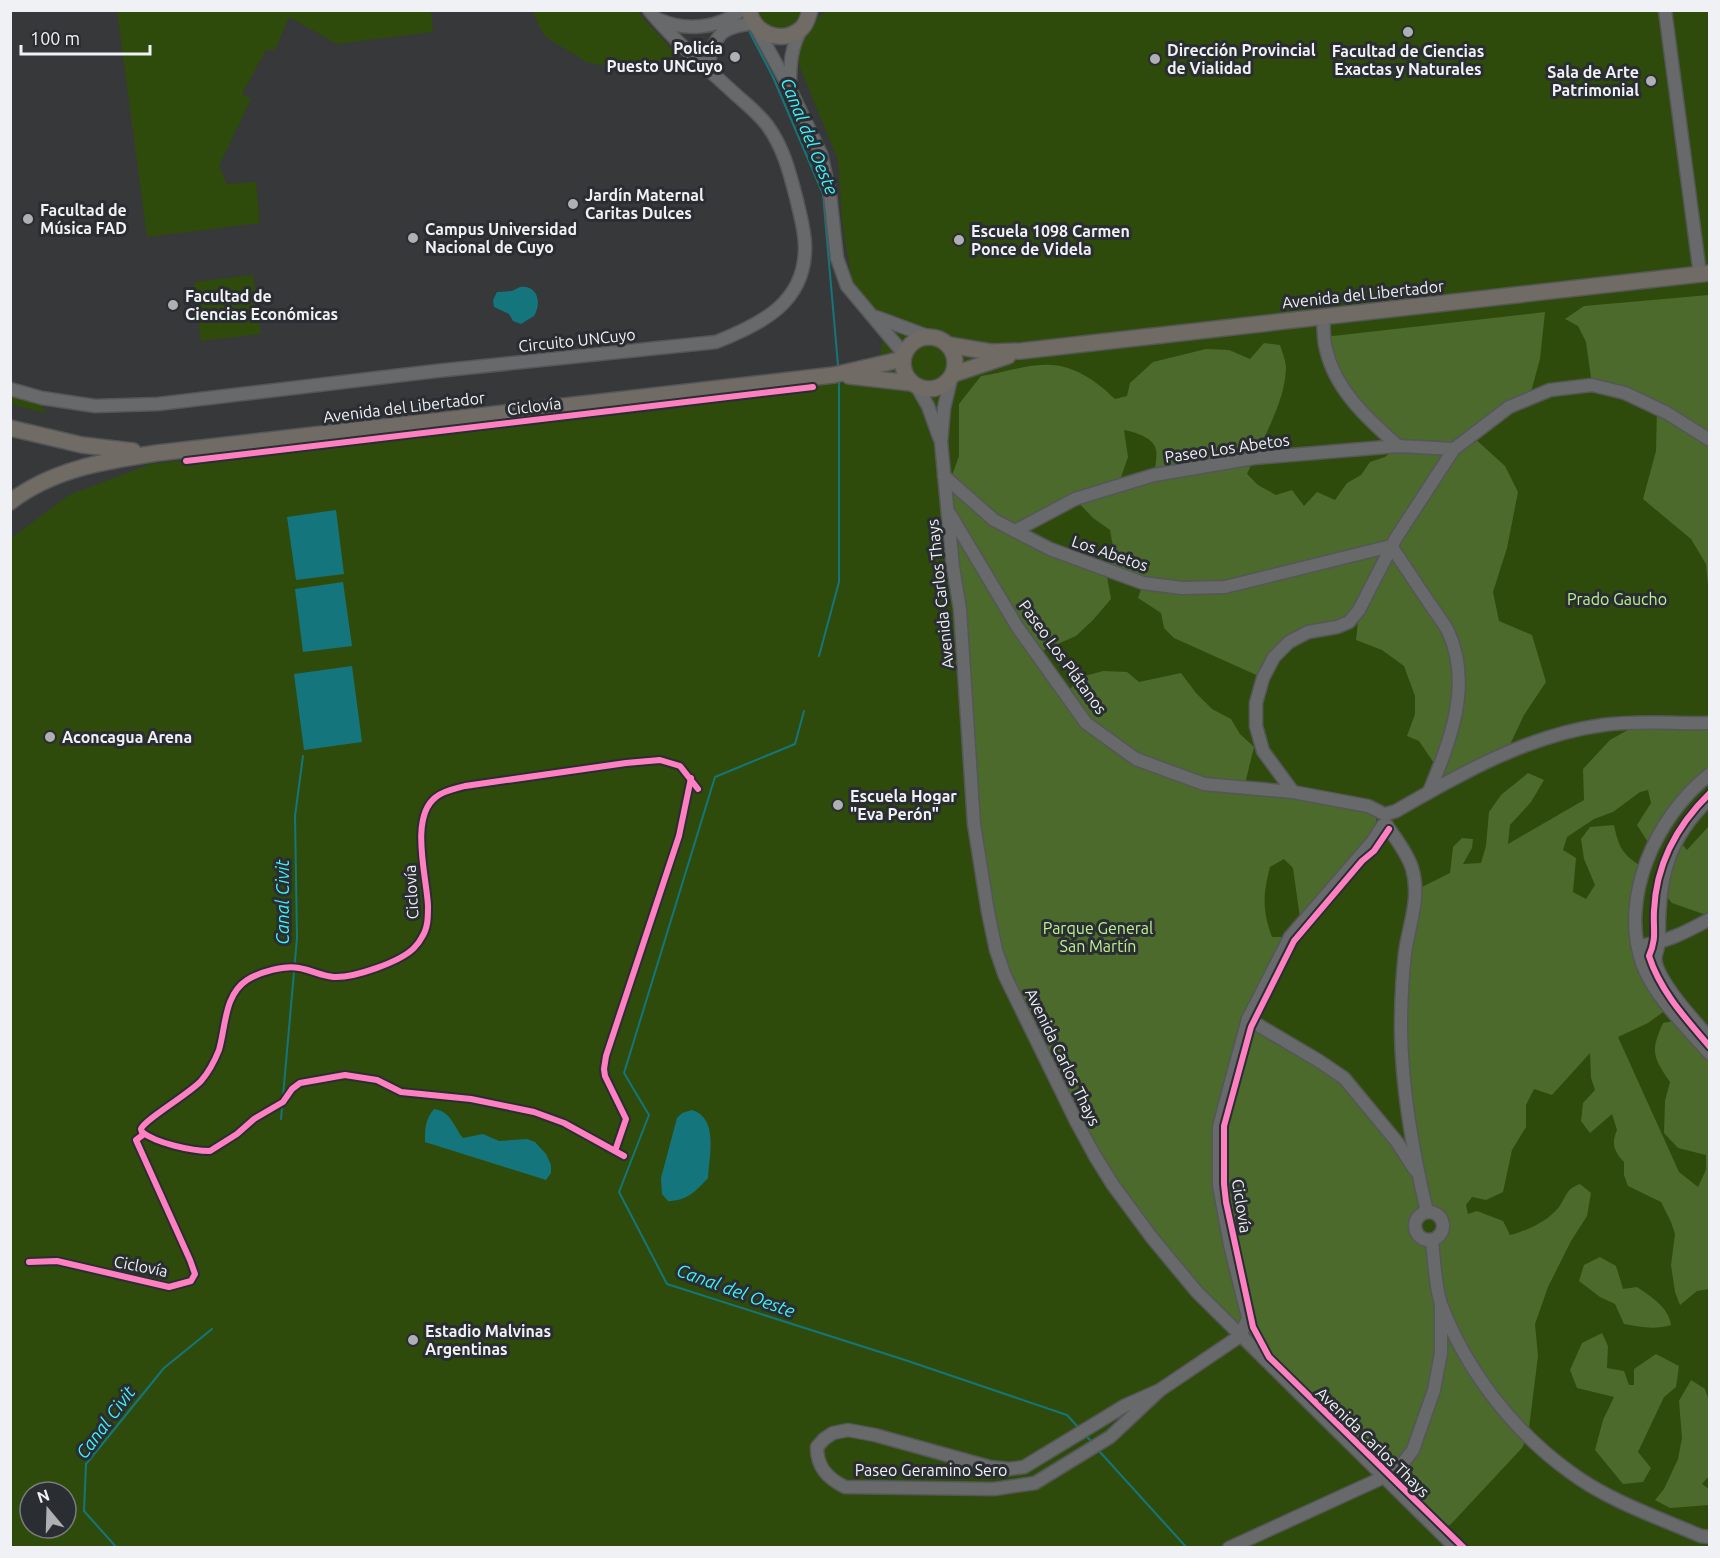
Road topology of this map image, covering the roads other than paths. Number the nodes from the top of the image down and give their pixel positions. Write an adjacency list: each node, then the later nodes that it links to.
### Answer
1 (741, 10): 4 (street)
2 (821, 10): 6 (main road)
3 (1665, 10): 9 (street)
4 (652, 14): 7 (street, Circuito UNCuyo)
5 (753, 20): 6 (main road); 7 (street); 8 (street)
6 (806, 20): 8 (street)
7 (721, 80): 19 (street, Circuito UNCuyo)
8 (790, 89): 11 (street)
9 (1705, 273): 10 (main road, Avenida del Libertador)
10 (1323, 316): 14 (main road, Avenida del Libertador); 23 (street)
11 (874, 317): 12 (street); 15 (street)
12 (930, 337): 13 (main road); 15 (main road)
13 (949, 345): 14 (main road, Avenida del Libertador); 17 (main road)
14 (1021, 351): 17 (main road, Avenida del Libertador)
15 (903, 356): 16 (main road, Avenida del Libertador); 18 (main road)
16 (834, 375): 18 (main road, Avenida del Libertador); 25 (main road, Avenida del Libertador)
17 (952, 376): 18 (main road); 22 (street, Avenida Carlos Thays)
18 (914, 385): 22 (street, Avenida Carlos Thays)
19 (10, 389)
20 (10, 428): 25 (main road, Avenida del Libertador)
21 (1710, 440): 24 (street)
22 (941, 442): 26 (street, Avenida Carlos Thays)
23 (1398, 446): 24 (street, Paseo Los Abetos); 29 (street, Paseo Los Abetos)
24 (1454, 449): 30 (street)
25 (156, 453): 27 (main road, Avenida del Libertador)
26 (944, 476): 28 (street, Avenida Carlos Thays); 29 (street, Los Abetos)
27 (10, 502)
28 (948, 511): 33 (street, Paseo Los Plátanos); 47 (street, Avenida Carlos Thays)
29 (1015, 531): 30 (street, Los Abetos)
30 (1391, 546): 33 (street); 34 (street)
31 (1709, 724): 34 (street)
32 (1710, 774): 39 (street)
33 (1293, 792): 36 (street, Paseo Los Plátanos)
34 (1429, 792): 36 (street)
35 (1710, 798): 38 (street)
36 (1385, 818): 40 (street); 43 (street)
37 (1710, 919): 38 (street)
38 (1659, 943): 39 (street); 41 (street)
39 (1638, 946): 42 (street)
40 (1248, 1019): 43 (street); 47 (street)
41 (1710, 1039)
42 (1710, 1054)
43 (1419, 1176): 44 (street)
44 (1427, 1212): 45 (street); 45 (street)
45 (1432, 1240): 46 (street)
46 (1441, 1302): 49 (street); 50 (street)
47 (1240, 1335): 48 (street, Paseo Geramino Sero); 49 (street, Avenida Carlos Thays)
48 (1160, 1390): 48 (street, Paseo Geramino Sero)
49 (1384, 1477): 51 (street); 52 (street, Avenida Carlos Thays)
50 (1710, 1537)
51 (1229, 1548)
52 (1456, 1548)

